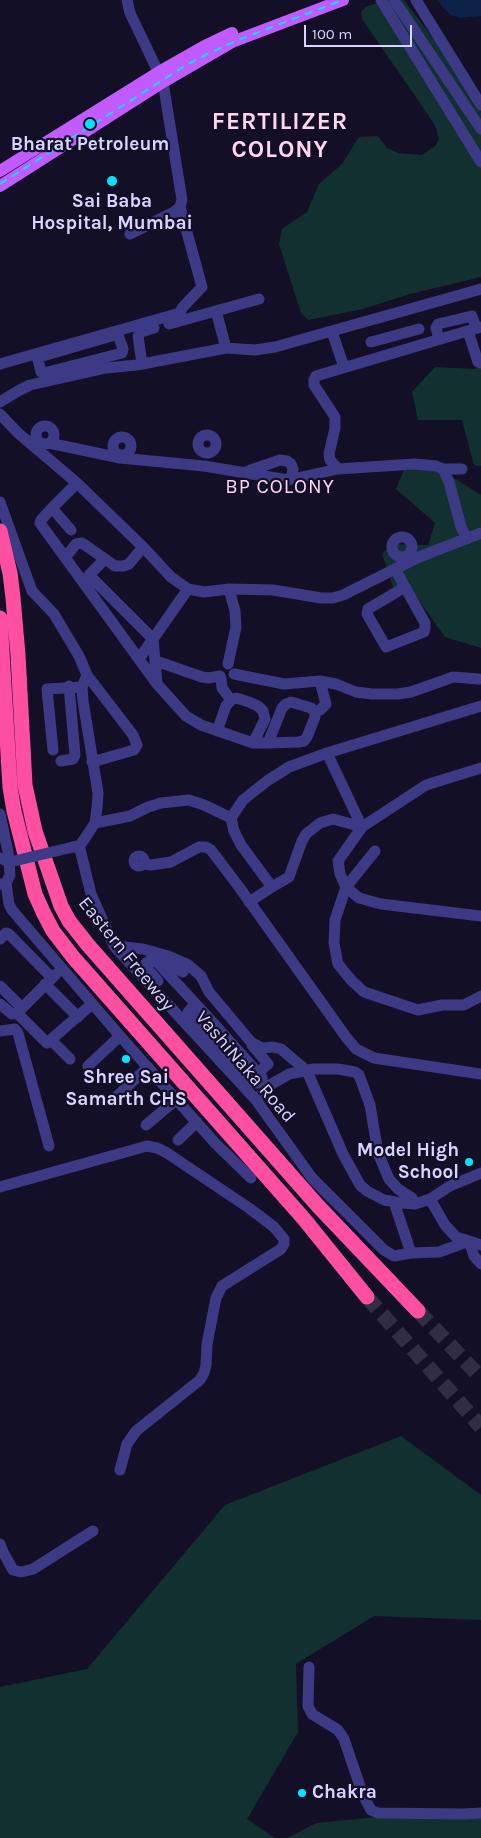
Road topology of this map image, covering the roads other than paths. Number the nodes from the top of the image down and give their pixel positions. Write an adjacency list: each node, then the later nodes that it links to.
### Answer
1 (127, 0): 8 (street)
2 (318, 0): 7 (main road)
3 (343, 0): 7 (main road)
4 (381, 0): 11 (street)
5 (394, 0): 10 (street)
6 (416, 0): 9 (street)
7 (277, 20): 8 (main road)
8 (161, 77): 12 (main road); 14 (street)
9 (481, 105)
10 (481, 128)
11 (481, 162)
12 (9, 171): 13 (main road)
13 (0, 186)
14 (180, 207): 15 (street); 28 (street)
15 (130, 234)
16 (481, 288): 21 (street)
17 (259, 299): 18 (street)
18 (216, 311): 24 (street); 29 (street)
19 (476, 325): 23 (street); 27 (street)
20 (419, 329): 22 (street)
21 (332, 332): 24 (street); 30 (street)
22 (407, 332): 23 (street); 25 (street)
23 (412, 347): 25 (street)
24 (226, 348): 29 (street)
25 (384, 355): 30 (street)
26 (105, 362): 29 (street); 31 (street); 31 (street)
27 (481, 363)
28 (0, 364)
29 (142, 364)
30 (344, 367): 37 (street)
31 (83, 368): 32 (street)
32 (0, 402)
33 (0, 414): 34 (street)
34 (18, 433): 36 (street); 42 (street)
35 (205, 453): 36 (street)
36 (204, 466): 40 (street)
37 (338, 468): 38 (street); 41 (street)
38 (442, 469): 39 (street); 48 (street)
39 (462, 469)
40 (244, 472): 41 (street); 41 (street)
41 (288, 480)
42 (77, 483): 44 (street); 49 (street)
43 (0, 502): 66 (street)
44 (52, 508): 45 (street); 55 (street)
45 (71, 530)
46 (0, 531): 141 (highway, Eastern Freeway)
47 (481, 533): 48 (street)
48 (467, 539): 50 (street)
49 (143, 547): 53 (street); 58 (street)
50 (415, 553): 52 (street); 52 (street); 54 (street)
51 (68, 554): 53 (street)
52 (396, 554): 54 (street)
53 (105, 559): 55 (street)
54 (398, 567): 56 (street); 57 (street)
55 (85, 578): 60 (street); 61 (street)
56 (405, 587): 56 (street)
57 (229, 588): 58 (street); 65 (street)
58 (188, 589): 62 (street)
59 (0, 618): 140 (highway, Eastern Freeway)
60 (136, 622): 61 (street); 62 (street)
61 (122, 637): 63 (street)
62 (153, 639): 63 (street); 64 (street)
63 (139, 659): 70 (street)
64 (156, 661): 67 (street); 70 (street)
65 (231, 669): 67 (street); 69 (street)
66 (87, 675): 72 (street); 82 (street)
67 (220, 677): 73 (street)
68 (479, 679): 69 (street)
69 (320, 681): 75 (street)
70 (158, 684): 76 (street)
71 (69, 686): 72 (street); 79 (street); 81 (street)
72 (82, 687): 82 (street)
73 (231, 700): 76 (street); 77 (street)
74 (481, 706): 80 (street)
75 (315, 712): 78 (street); 78 (street)
76 (217, 731): 77 (street)
77 (253, 743): 78 (street)
78 (268, 743)
79 (53, 750)
80 (327, 753): 85 (street); 87 (street)
81 (61, 761)
82 (92, 762): 86 (street)
83 (481, 768): 87 (street)
84 (0, 814): 92 (street)
85 (231, 818): 86 (street); 93 (street)
86 (95, 823): 88 (street)
87 (362, 827): 93 (street); 94 (street)
88 (76, 847): 90 (street, bridge); 100 (street, VashiNaka Road)
89 (375, 851): 94 (street)
90 (0, 858)
91 (144, 864): 95 (street)
92 (3, 883): 96 (street)
93 (272, 887): 95 (street)
94 (346, 887): 97 (street); 106 (street)
95 (250, 902): 121 (street)
96 (5, 904): 108 (street)
97 (481, 916)
98 (0, 939): 103 (street)
99 (28, 939): 103 (street)
100 (114, 946): 104 (street, VashiNaka Road); 120 (street)
101 (156, 961): 102 (street); 104 (street); 110 (street)
102 (183, 972)
103 (51, 978): 108 (street); 109 (street); 111 (street)
104 (152, 979): 110 (street, VashiNaka Road)
105 (0, 986): 109 (street)
106 (481, 996)
107 (0, 1004): 109 (street)
108 (90, 1006): 111 (street); 113 (street)
109 (19, 1011): 114 (street)
110 (189, 1013): 115 (street); 117 (street, VashiNaka Road)
111 (78, 1017): 114 (street)
112 (0, 1031): 129 (street)
113 (120, 1036): 118 (street); 119 (street)
114 (52, 1041): 116 (street)
115 (232, 1045): 122 (street); 122 (street)
116 (70, 1059)
117 (230, 1064): 122 (street); 124 (street, VashiNaka Road)
118 (88, 1066)
119 (148, 1067): 123 (street); 125 (street)
120 (307, 1070): 122 (street); 134 (street); 135 (street)
121 (481, 1074)
122 (262, 1080): 124 (street)
123 (114, 1098)
124 (256, 1100): 138 (street, VashiNaka Road)
125 (175, 1101): 126 (street); 127 (street)
126 (195, 1124): 128 (street); 131 (street)
127 (146, 1125)
128 (178, 1140)
129 (49, 1146)
130 (481, 1173): 133 (street)
131 (252, 1178)
132 (0, 1187): 142 (street)
133 (430, 1199): 135 (street); 136 (street)
134 (394, 1202): 135 (street); 138 (street)
135 (415, 1204)
136 (469, 1241): 137 (street); 138 (street, VashiNaka Road); 139 (street)
137 (481, 1245)
138 (411, 1253)
139 (481, 1264)
140 (367, 1297)
141 (418, 1311)
142 (120, 1470)
143 (93, 1531): 144 (street)
144 (0, 1544)
145 (309, 1667): 146 (street)
146 (481, 1813)

